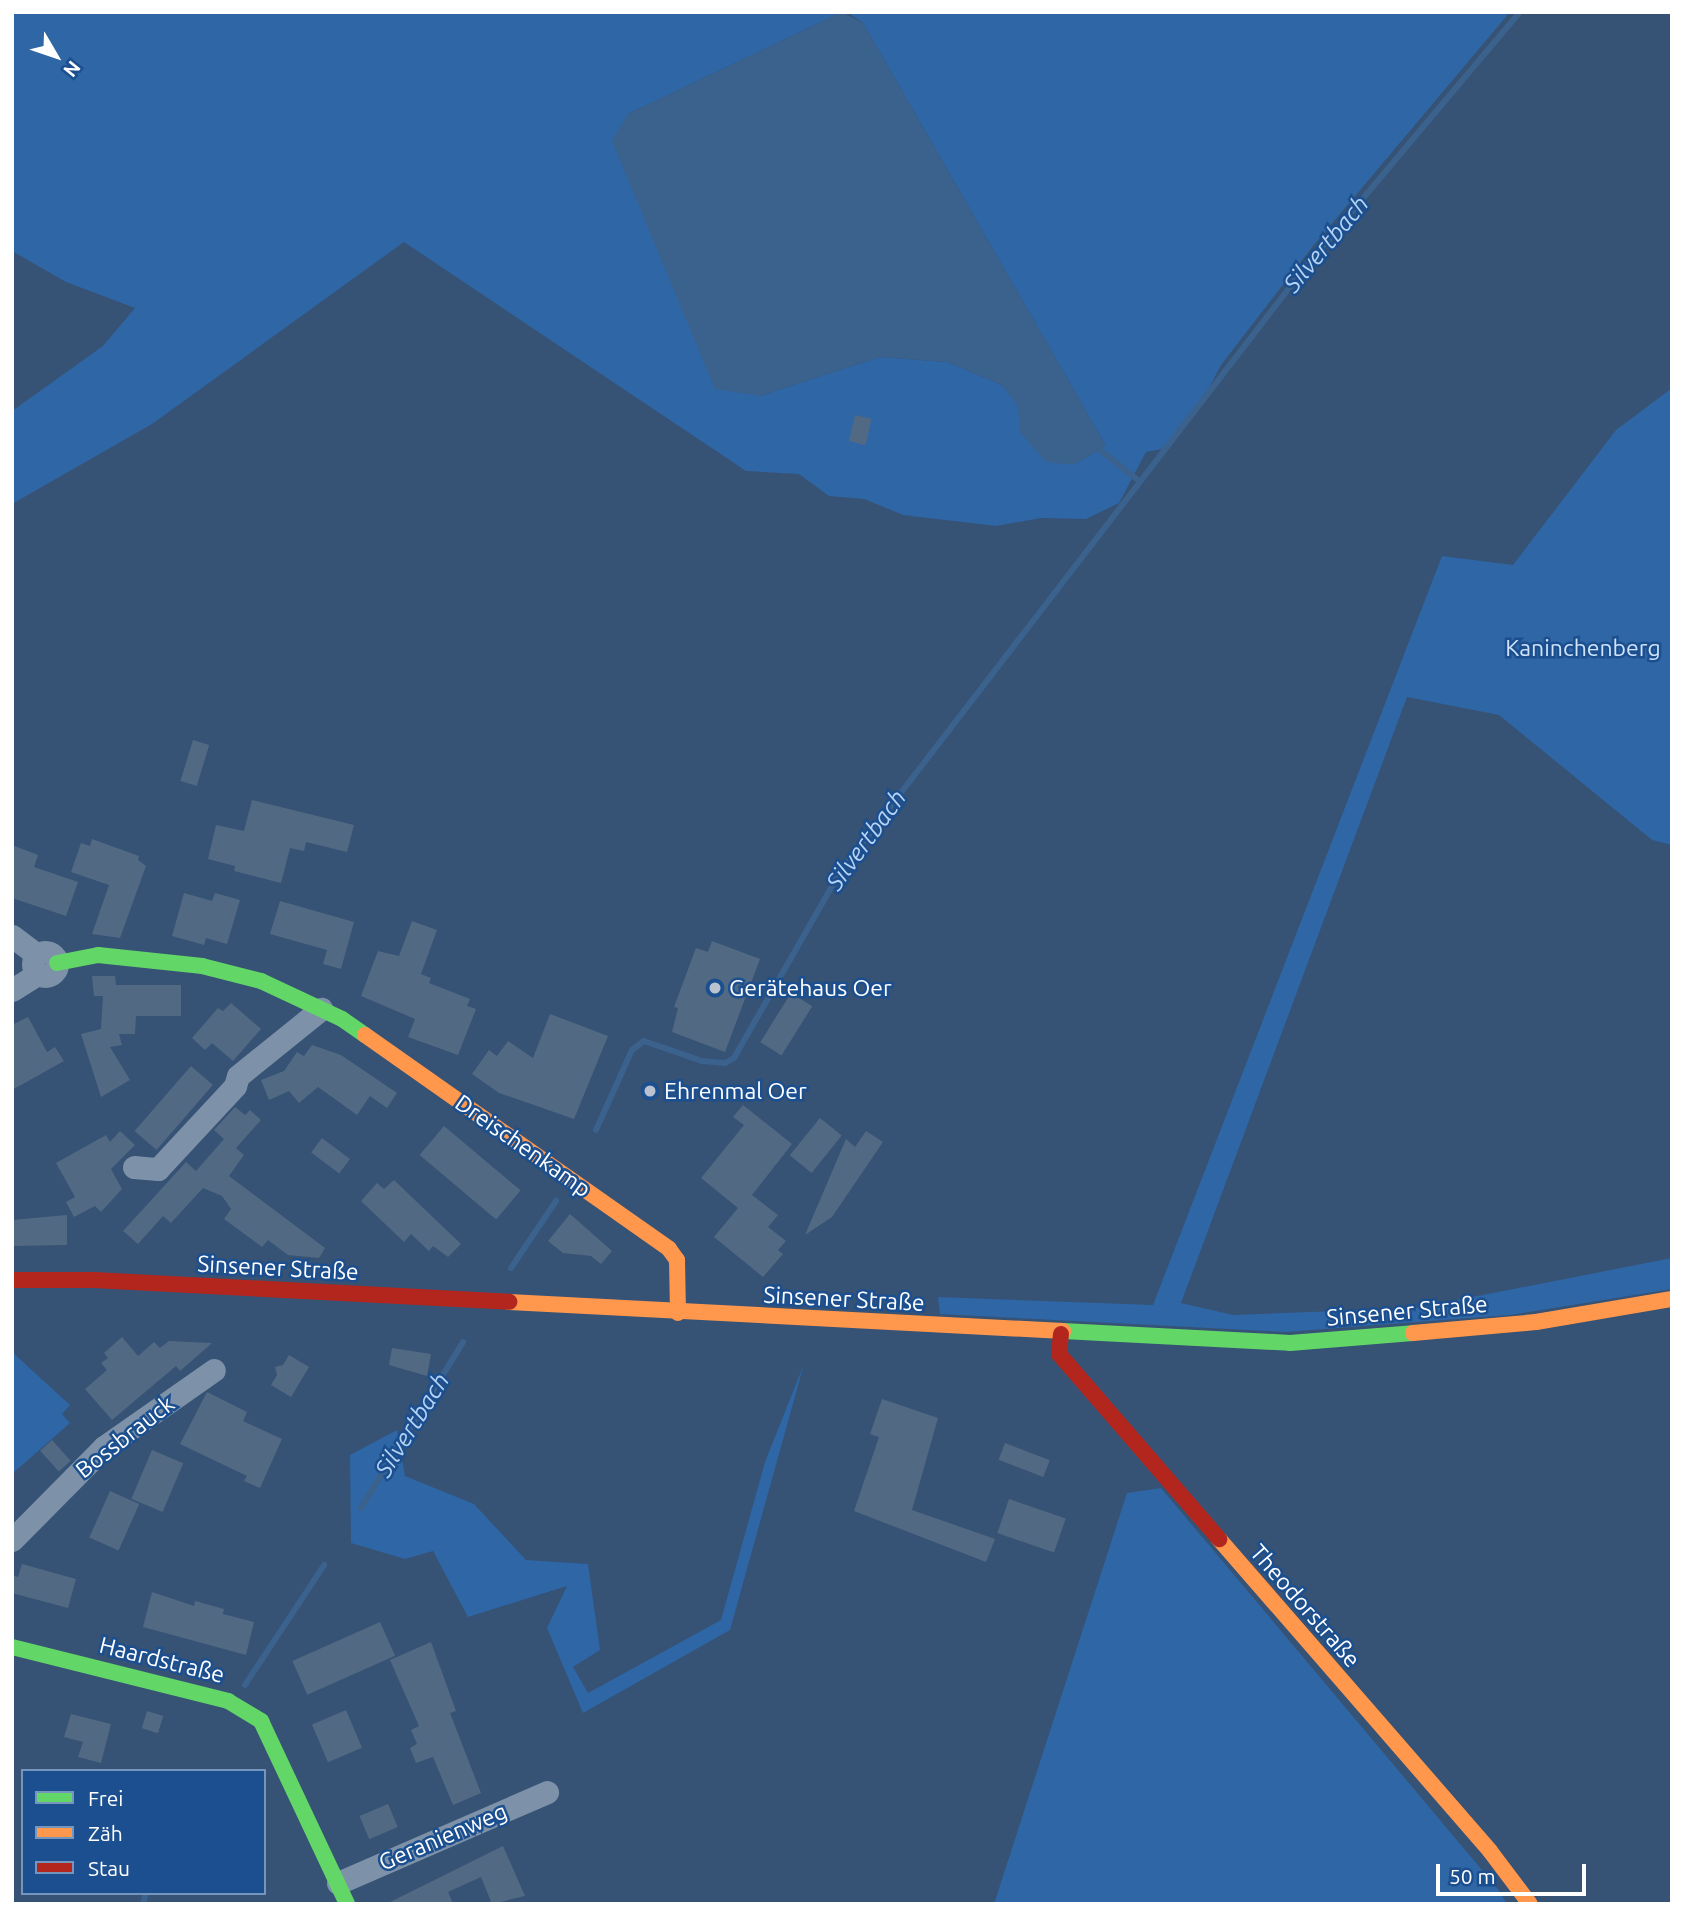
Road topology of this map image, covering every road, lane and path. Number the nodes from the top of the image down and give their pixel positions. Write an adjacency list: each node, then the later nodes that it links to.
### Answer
1 (12, 936): 2 (street)
2 (44, 964): 3 (street, Dreischenkamp); 4 (street, Dreischenkamp)
3 (12, 990)
4 (321, 1009): 5 (street); 8 (street, Dreischenkamp)
5 (134, 1167)
6 (12, 1280): 8 (street, Sinsener Straße)
7 (1672, 1299): 9 (street, Sinsener Straße)
8 (678, 1313): 9 (street, Sinsener Straße)
9 (1061, 1334): 15 (street, Theodorstraße)
10 (214, 1370): 11 (street, Bossbrauck)
11 (12, 1540)
12 (12, 1647): 14 (street, Haardstraße)
13 (547, 1792): 14 (street, Geranienweg)
14 (343, 1893)
15 (1530, 1904)

